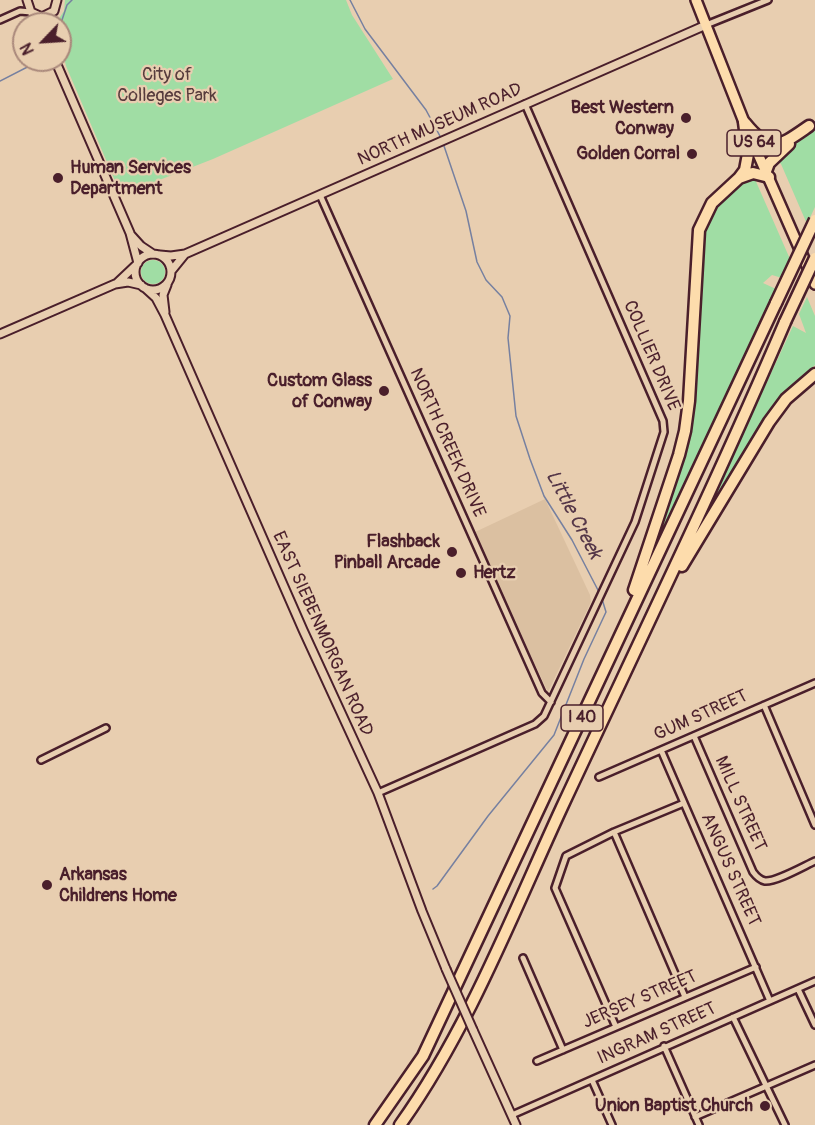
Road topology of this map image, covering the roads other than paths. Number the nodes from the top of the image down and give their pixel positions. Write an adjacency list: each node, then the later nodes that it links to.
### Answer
1 (696, 0): 7 (highway, US 64)
2 (768, 0): 7 (street)
3 (27, 1): 4 (street)
4 (20, 11): 5 (street); 6 (street)
5 (25, 12)
6 (0, 20)
7 (706, 25): 9 (street, NORTH MUSEUM ROAD); 10 (highway, US 64)
8 (60, 72): 16 (street)
9 (525, 104): 14 (street, NORTH MUSEUM ROAD); 32 (street, COLLIER DRIVE)
10 (744, 122): 11 (highway); 12 (highway, US 64); 13 (highway)
11 (812, 124): 12 (highway)
12 (767, 174): 13 (highway); 24 (highway, US 64)
13 (740, 178): 30 (highway)
14 (320, 195): 18 (street, NORTH MUSEUM ROAD); 32 (street, NORTH CREEK DRIVE)
15 (815, 220): 30 (highway, I 40, bridge)
16 (130, 233): 17 (street); 20 (street)
17 (157, 254): 18 (street, NORTH MUSEUM ROAD); 20 (street); 21 (street)
18 (185, 254): 21 (street, NORTH MUSEUM ROAD)
19 (815, 258): 29 (highway, I 40, bridge)
20 (137, 264): 23 (street); 25 (street)
21 (172, 270): 22 (street)
22 (169, 282): 25 (street); 26 (street, EAST SIEBENMORGAN ROAD)
23 (115, 284): 25 (street); 27 (street)
24 (815, 284)
25 (143, 286): 26 (street, EAST SIEBENMORGAN ROAD)
26 (165, 315): 39 (street, EAST SIEBENMORGAN ROAD)
27 (0, 334)
28 (813, 377): 29 (highway)
29 (651, 618): 62 (highway, I 40)
30 (619, 637): 61 (highway, I 40)
31 (815, 682): 33 (street, GUM STREET)
32 (551, 702): 39 (street, COLLIER DRIVE)
33 (764, 705): 35 (street, GUM STREET); 41 (street)
34 (106, 728): 37 (street)
35 (693, 736): 36 (street, GUM STREET); 43 (street, MILL STREET)
36 (661, 750): 38 (street, GUM STREET); 40 (street, ANGUS STREET)
37 (41, 760)
38 (599, 777)
39 (378, 793): 59 (street, EAST SIEBENMORGAN ROAD, bridge)
40 (684, 803): 42 (street); 45 (street, ANGUS STREET)
41 (815, 825)
42 (614, 832): 48 (street); 52 (street)
43 (815, 861)
44 (523, 958): 54 (street)
45 (756, 967): 48 (street, JERSEY STREET); 49 (street, ANGUS STREET)
46 (815, 981): 47 (street, INGRAM STREET)
47 (798, 989): 49 (street, INGRAM STREET); 51 (street)
48 (685, 997): 52 (street, JERSEY STREET)
49 (770, 1001): 50 (street, INGRAM STREET)
50 (734, 1017): 53 (street, INGRAM STREET); 58 (street)
51 (815, 1025)
52 (616, 1027): 54 (street, JERSEY STREET)
53 (664, 1046): 57 (street, INGRAM STREET); 60 (street)
54 (563, 1050): 55 (street, JERSEY STREET)
55 (537, 1061)
56 (815, 1065): 58 (street)
57 (592, 1080): 59 (street, INGRAM STREET); 64 (street)
58 (767, 1087): 60 (street); 66 (street)
59 (512, 1114): 63 (street, EAST SIEBENMORGAN ROAD)
60 (695, 1118): 65 (street)
61 (375, 1125)
62 (400, 1125)
63 (516, 1125)
64 (612, 1125)
65 (699, 1125)
66 (785, 1125)

